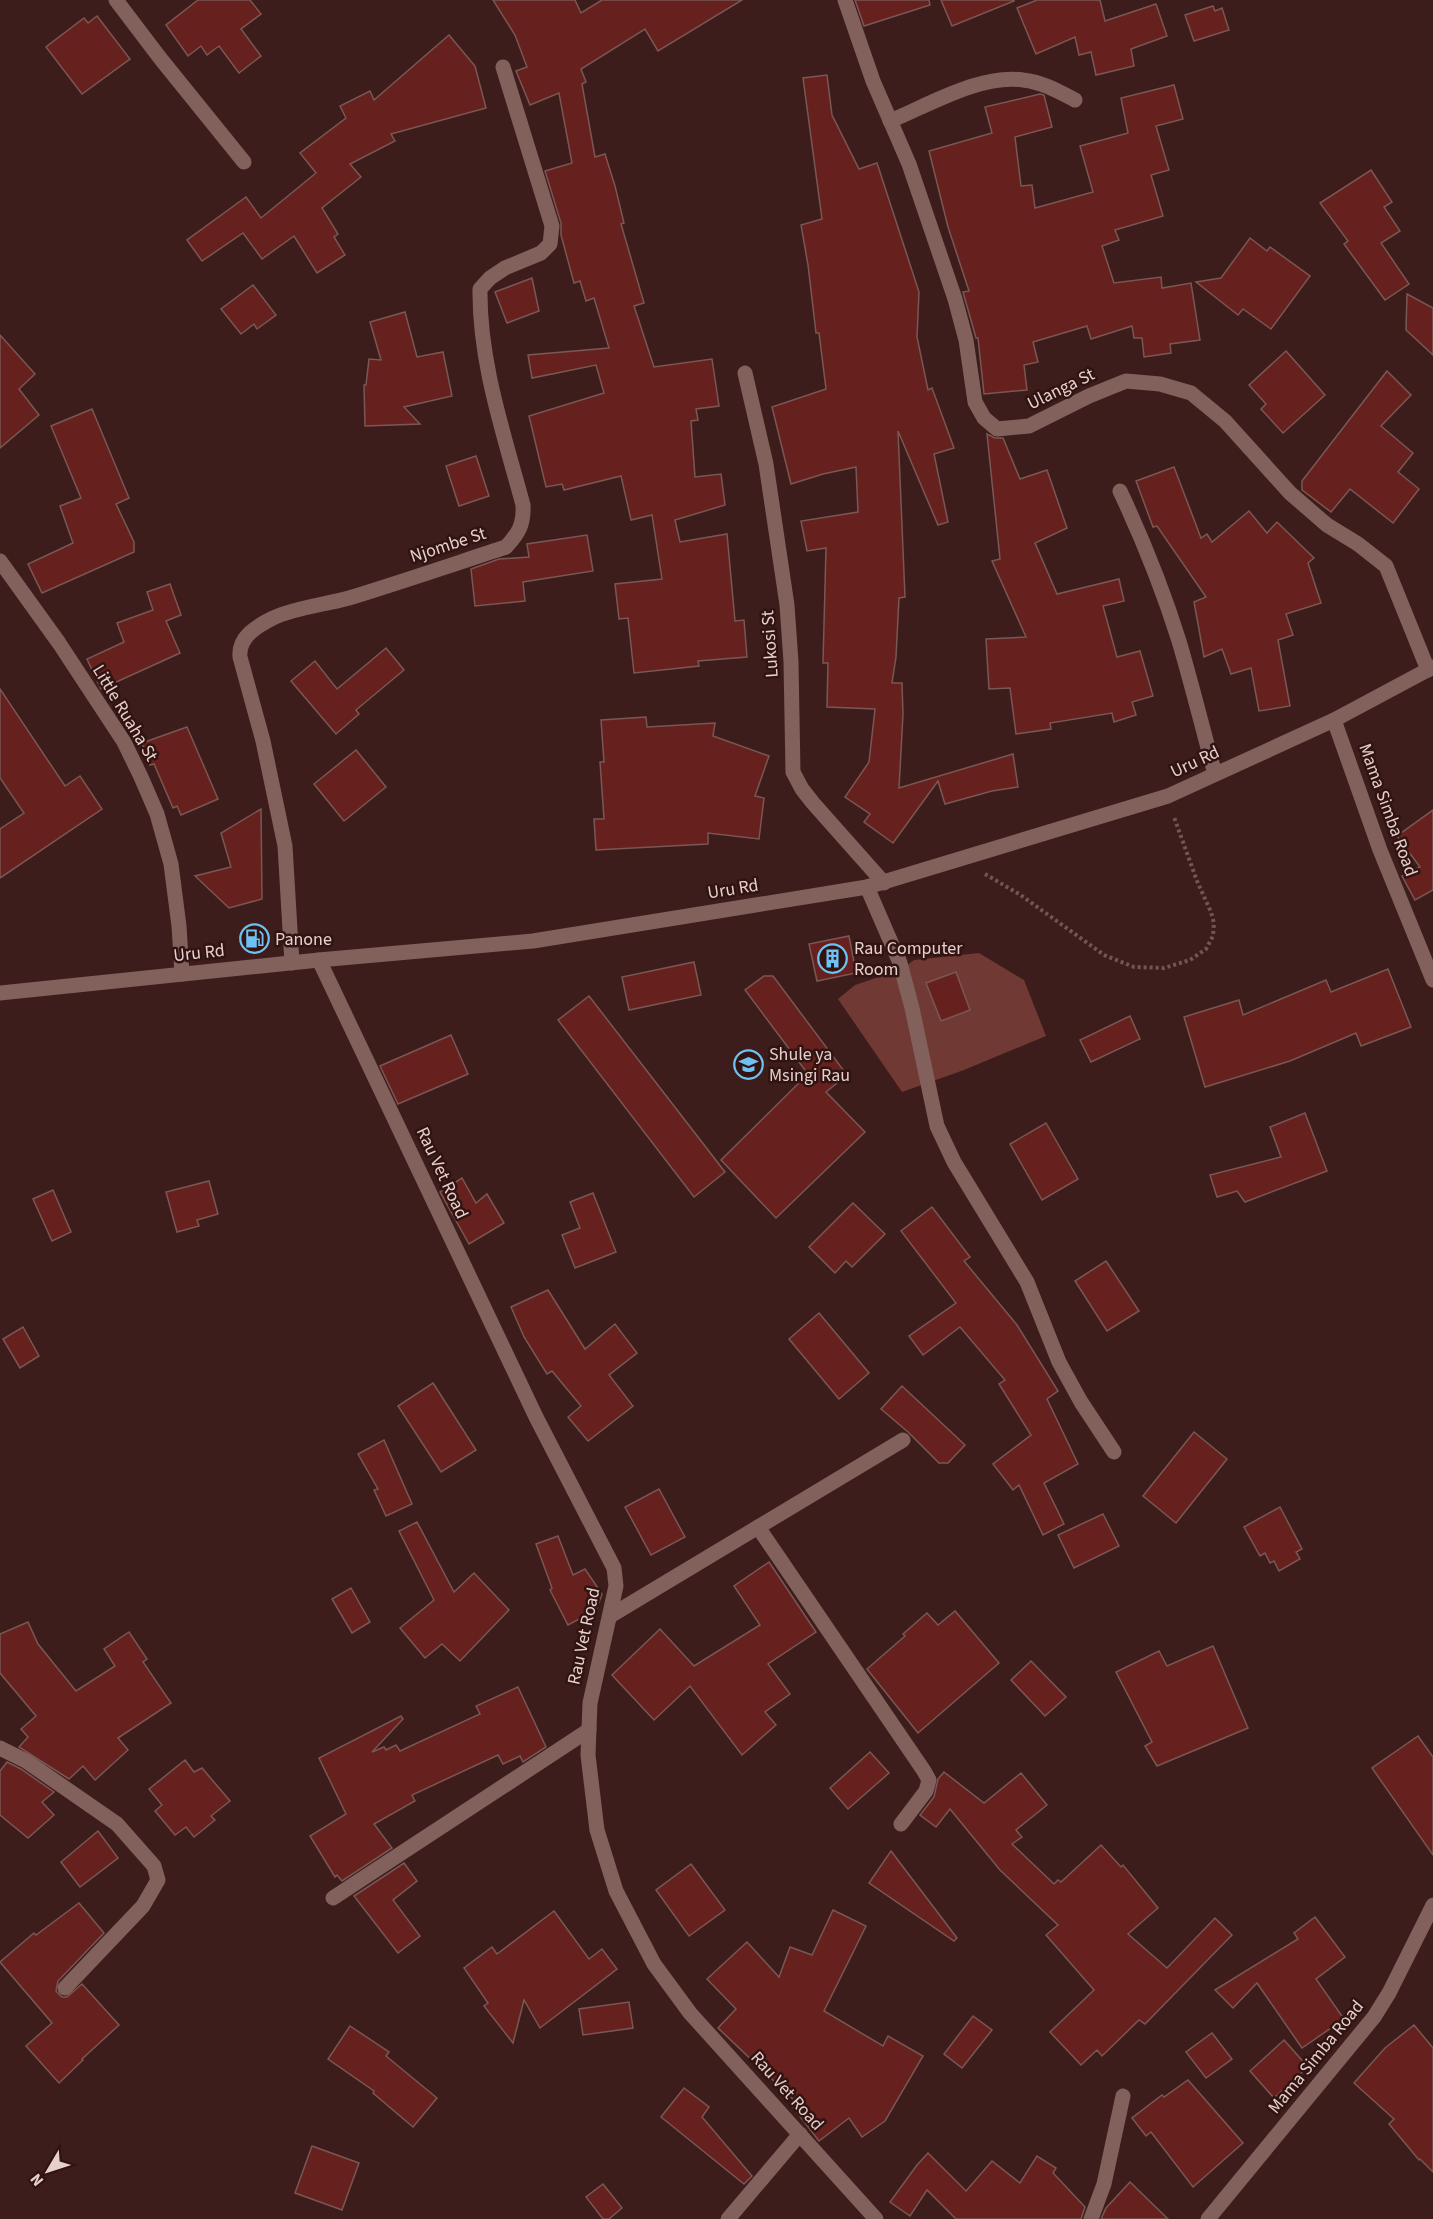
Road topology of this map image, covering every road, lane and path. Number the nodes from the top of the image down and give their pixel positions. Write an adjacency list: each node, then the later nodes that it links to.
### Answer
1 (116, 0): 6 (street)
2 (844, 0): 5 (street, Ulanga St)
3 (503, 67): 18 (street, Njombe St)
4 (1075, 100): 5 (street)
5 (890, 122): 10 (street, Ulanga St)
6 (244, 162)
7 (745, 373): 15 (street, Lukosi St)
8 (1120, 491): 12 (street)
9 (0, 561): 19 (street, Little Ruaha St)
10 (1430, 668): 11 (street, Uru Rd)
11 (1334, 720): 12 (street, Uru Rd); 20 (street, Mama Simba Road)
12 (1215, 774): 13 (street, Uru Rd)
13 (1168, 796): 14 (street, Uru Rd); 14 (path)
14 (961, 859): 15 (street, Uru Rd)
15 (884, 883): 16 (street, Uru Rd)
16 (867, 887): 17 (street, Uru Rd); 23 (street)
17 (319, 960): 18 (street, Uru Rd); 25 (street, Rau Vet Road)
18 (292, 963): 19 (street, Uru Rd)
19 (182, 974): 21 (street, Uru Rd)
20 (1433, 980)
21 (0, 993)
22 (903, 1440): 24 (street)
23 (1114, 1452)
24 (758, 1527): 25 (street); 28 (street)
25 (610, 1616): 26 (street, Rau Vet Road)
26 (589, 1730): 29 (street); 33 (street, Rau Vet Road)
27 (0, 1748): 31 (street)
28 (901, 1824)
29 (333, 1898)
30 (1433, 1905): 37 (street, Mama Simba Road)
31 (66, 1988)
32 (1124, 2096): 36 (street)
33 (800, 2134): 34 (street); 35 (street, Rau Vet Road)
34 (728, 2219)
35 (876, 2219)
36 (1091, 2219)
37 (1208, 2219)

